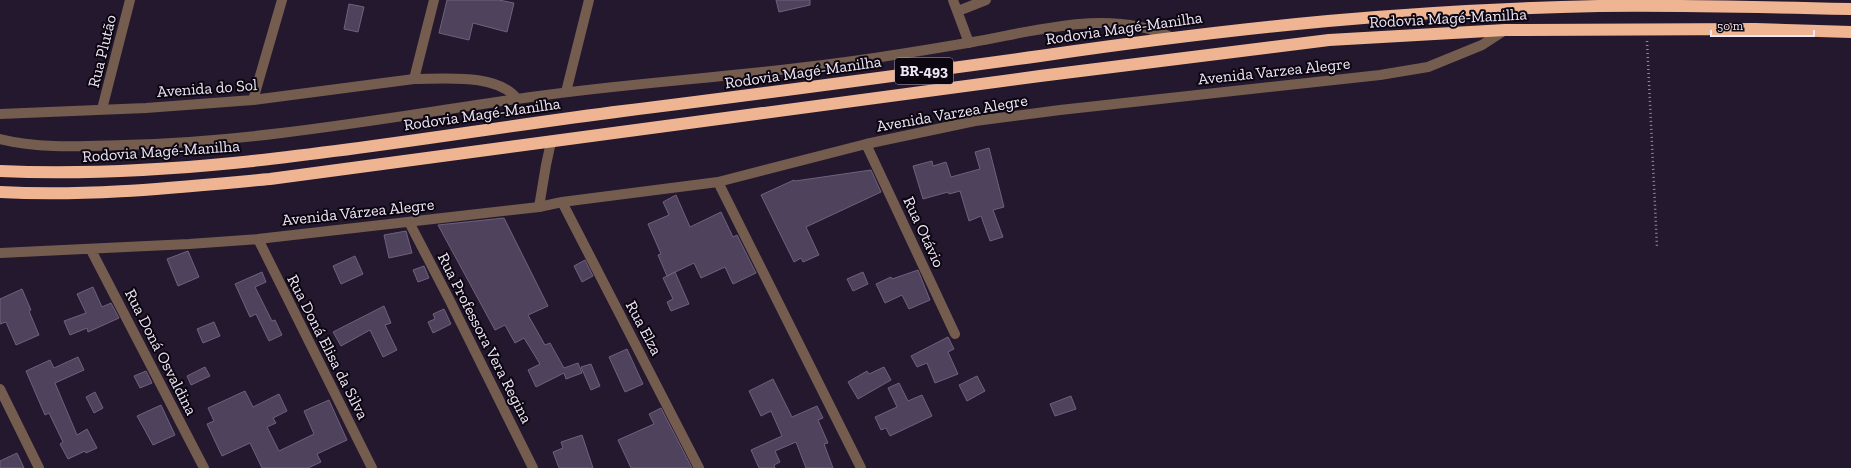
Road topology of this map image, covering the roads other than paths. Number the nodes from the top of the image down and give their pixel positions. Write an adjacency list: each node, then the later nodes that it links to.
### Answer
1 (130, 0): 19 (street, Rua Plutão)
2 (282, 0): 18 (street)
3 (434, 0): 15 (street)
4 (589, 0): 16 (street)
5 (953, 0): 10 (street)
6 (986, 0): 10 (street)
7 (1652, 3): 8 (highway, Rodovia Magé-Manilha / BR-493); 9 (highway, Rodovia Magé-Manilha / BR-493)
8 (1559, 4): 13 (highway, Rodovia Magé-Manilha / BR-493)
9 (1851, 9)
10 (958, 11): 14 (street)
11 (1505, 30): 12 (highway, Rodovia Magé-Manilha / BR-493); 22 (highway, Rodovia Magé-Manilha / BR-493); 23 (street, Avenida Varzea Alegre)
12 (1851, 32)
13 (1171, 37): 14 (street); 24 (highway, Rodovia Magé-Manilha / BR-493)
14 (969, 43): 16 (street)
15 (414, 79): 17 (street, Avenida do Sol); 18 (street, Avenida do Sol)
16 (566, 92): 17 (street)
17 (517, 99): 21 (street)
18 (253, 100): 19 (street, Avenida do Sol)
19 (102, 109): 20 (street, Avenida do Sol)
20 (0, 114)
21 (0, 139)
22 (551, 142): 26 (highway, Rodovia Magé-Manilha / BR-493); 28 (street)
23 (866, 144): 25 (street, Avenida Varzea Alegre); 33 (street, Rua Otávio)
24 (0, 171)
25 (718, 182): 27 (street, Avenida Várzea Alegre); 40 (street)
26 (0, 192)
27 (562, 202): 28 (street, Avenida Várzea Alegre); 39 (street, Rua Elza)
28 (539, 207): 29 (street, Avenida Várzea Alegre)
29 (409, 222): 30 (street, Avenida Várzea Alegre); 38 (street, Rua Professora Vera Regina)
30 (258, 239): 31 (street, Avenida Várzea Alegre); 37 (street, Rua Doná Elisa da Silva)
31 (91, 250): 32 (street, Avenida Várzea Alegre); 36 (street, Rua Doná Osvaldina)
32 (0, 253)
33 (955, 334)
34 (0, 389): 35 (street)
35 (39, 468)
36 (204, 468)
37 (372, 468)
38 (533, 468)
39 (699, 468)
40 (861, 468)

